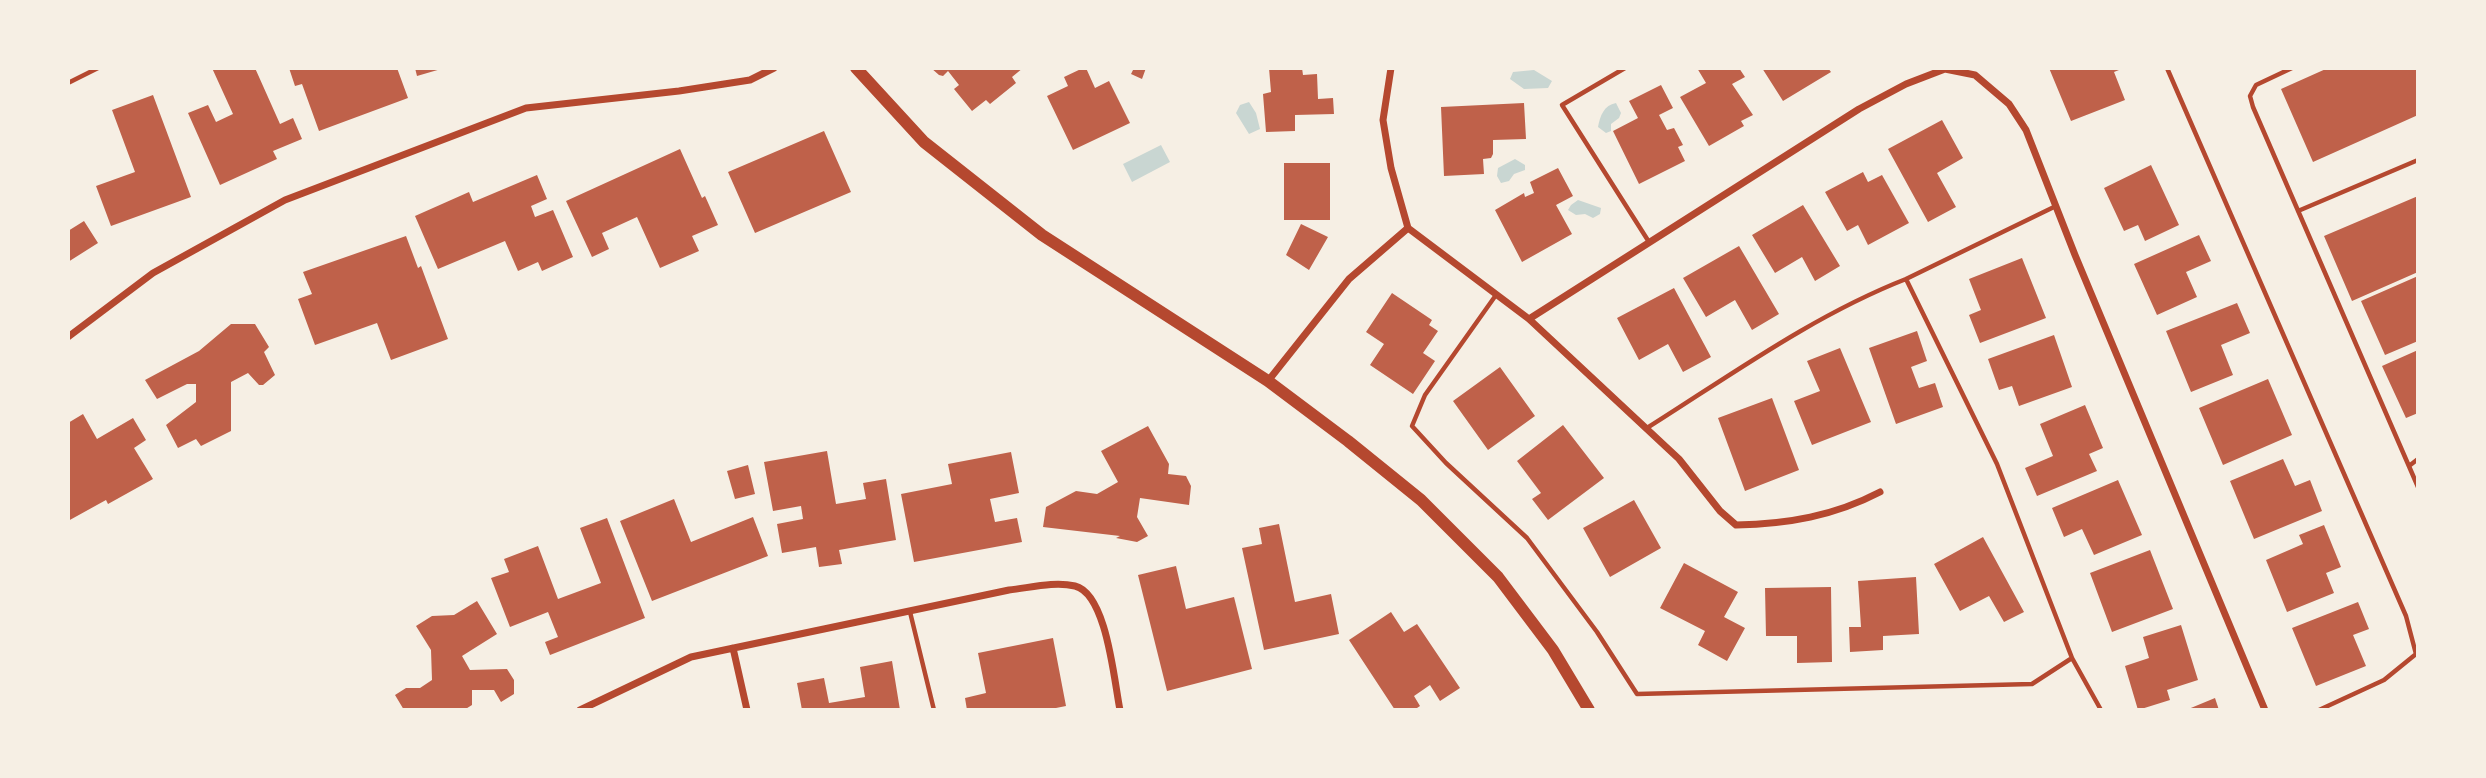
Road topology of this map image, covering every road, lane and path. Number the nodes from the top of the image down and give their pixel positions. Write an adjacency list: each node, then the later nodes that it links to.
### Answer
1 (98, 68): 8 (lane)
2 (774, 68): 17 (street)
3 (856, 68): 18 (street)
4 (1391, 68): 12 (street)
5 (1625, 68): 13 (lane)
6 (2167, 68): 34 (lane)
7 (2292, 68): 11 (lane)
8 (68, 83)
9 (2418, 160): 11 (lane)
10 (2056, 206): 13 (street); 14 (lane); 33 (street)
11 (2298, 211): 21 (lane)
12 (1408, 228): 15 (street); 18 (street)
13 (1650, 242): 16 (street)
14 (1906, 279): 19 (lane); 26 (lane)
15 (1496, 295): 16 (street); 26 (lane)
16 (1529, 319): 19 (street)
17 (68, 337)
18 (1268, 381): 31 (street)
19 (1647, 429): 23 (street)
20 (2418, 459): 21 (lane)
21 (2409, 466): 22 (lane)
22 (2418, 486)
23 (1880, 492)
24 (910, 611): 25 (street); 29 (lane); 30 (street)
25 (733, 648): 27 (street); 28 (street)
26 (2072, 658): 32 (lane)
27 (579, 710)
28 (747, 710)
29 (934, 710)
30 (1120, 710)
31 (1589, 710)
32 (2101, 710)
33 (2265, 710)
34 (2319, 710)

